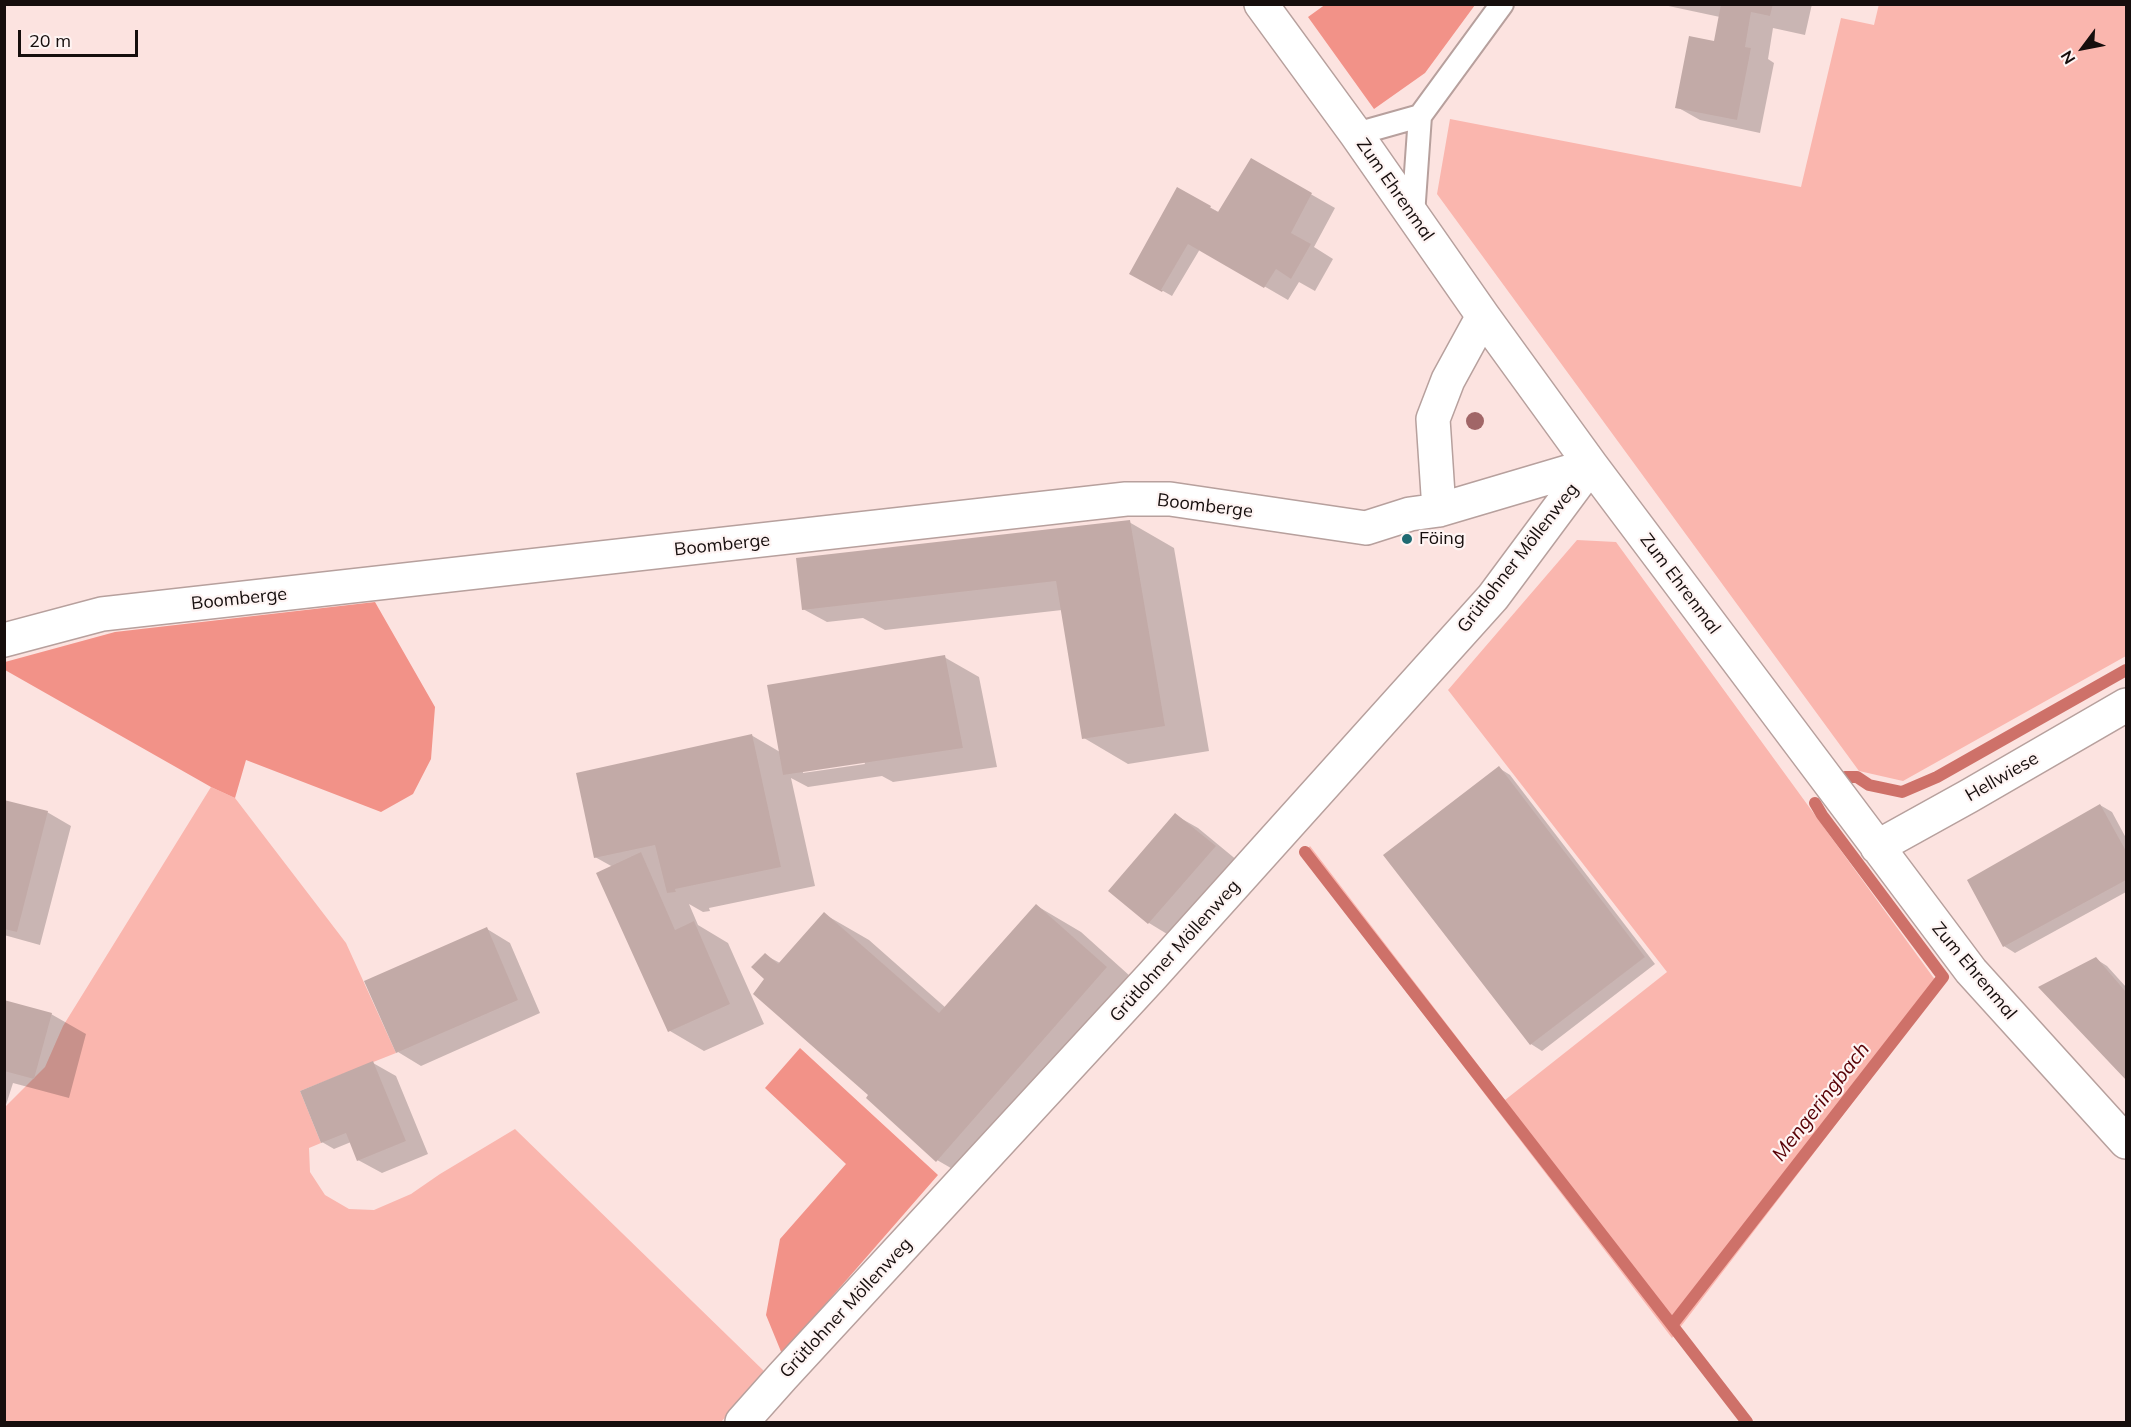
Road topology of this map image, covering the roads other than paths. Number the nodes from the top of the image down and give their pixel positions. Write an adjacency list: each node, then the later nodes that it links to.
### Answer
1 (1261, 4): 4 (street, Zum Ehrenmal)
2 (1502, 4): 3 (lane)
3 (1420, 116): 4 (lane); 5 (lane)
4 (1356, 134): 5 (street, Zum Ehrenmal)
5 (1413, 215): 6 (street, Zum Ehrenmal)
6 (1483, 316): 7 (street, Zum Ehrenmal); 8 (street)
7 (1591, 465): 8 (street, Boomberge); 11 (street, Zum Ehrenmal); 13 (street, Grütlohner Möllenweg)
8 (1439, 510): 9 (street, Boomberge)
9 (4, 640)
10 (2127, 705): 11 (street, Hellwiese)
11 (1877, 847): 12 (street, Zum Ehrenmal)
12 (2127, 1142)
13 (742, 1422)

